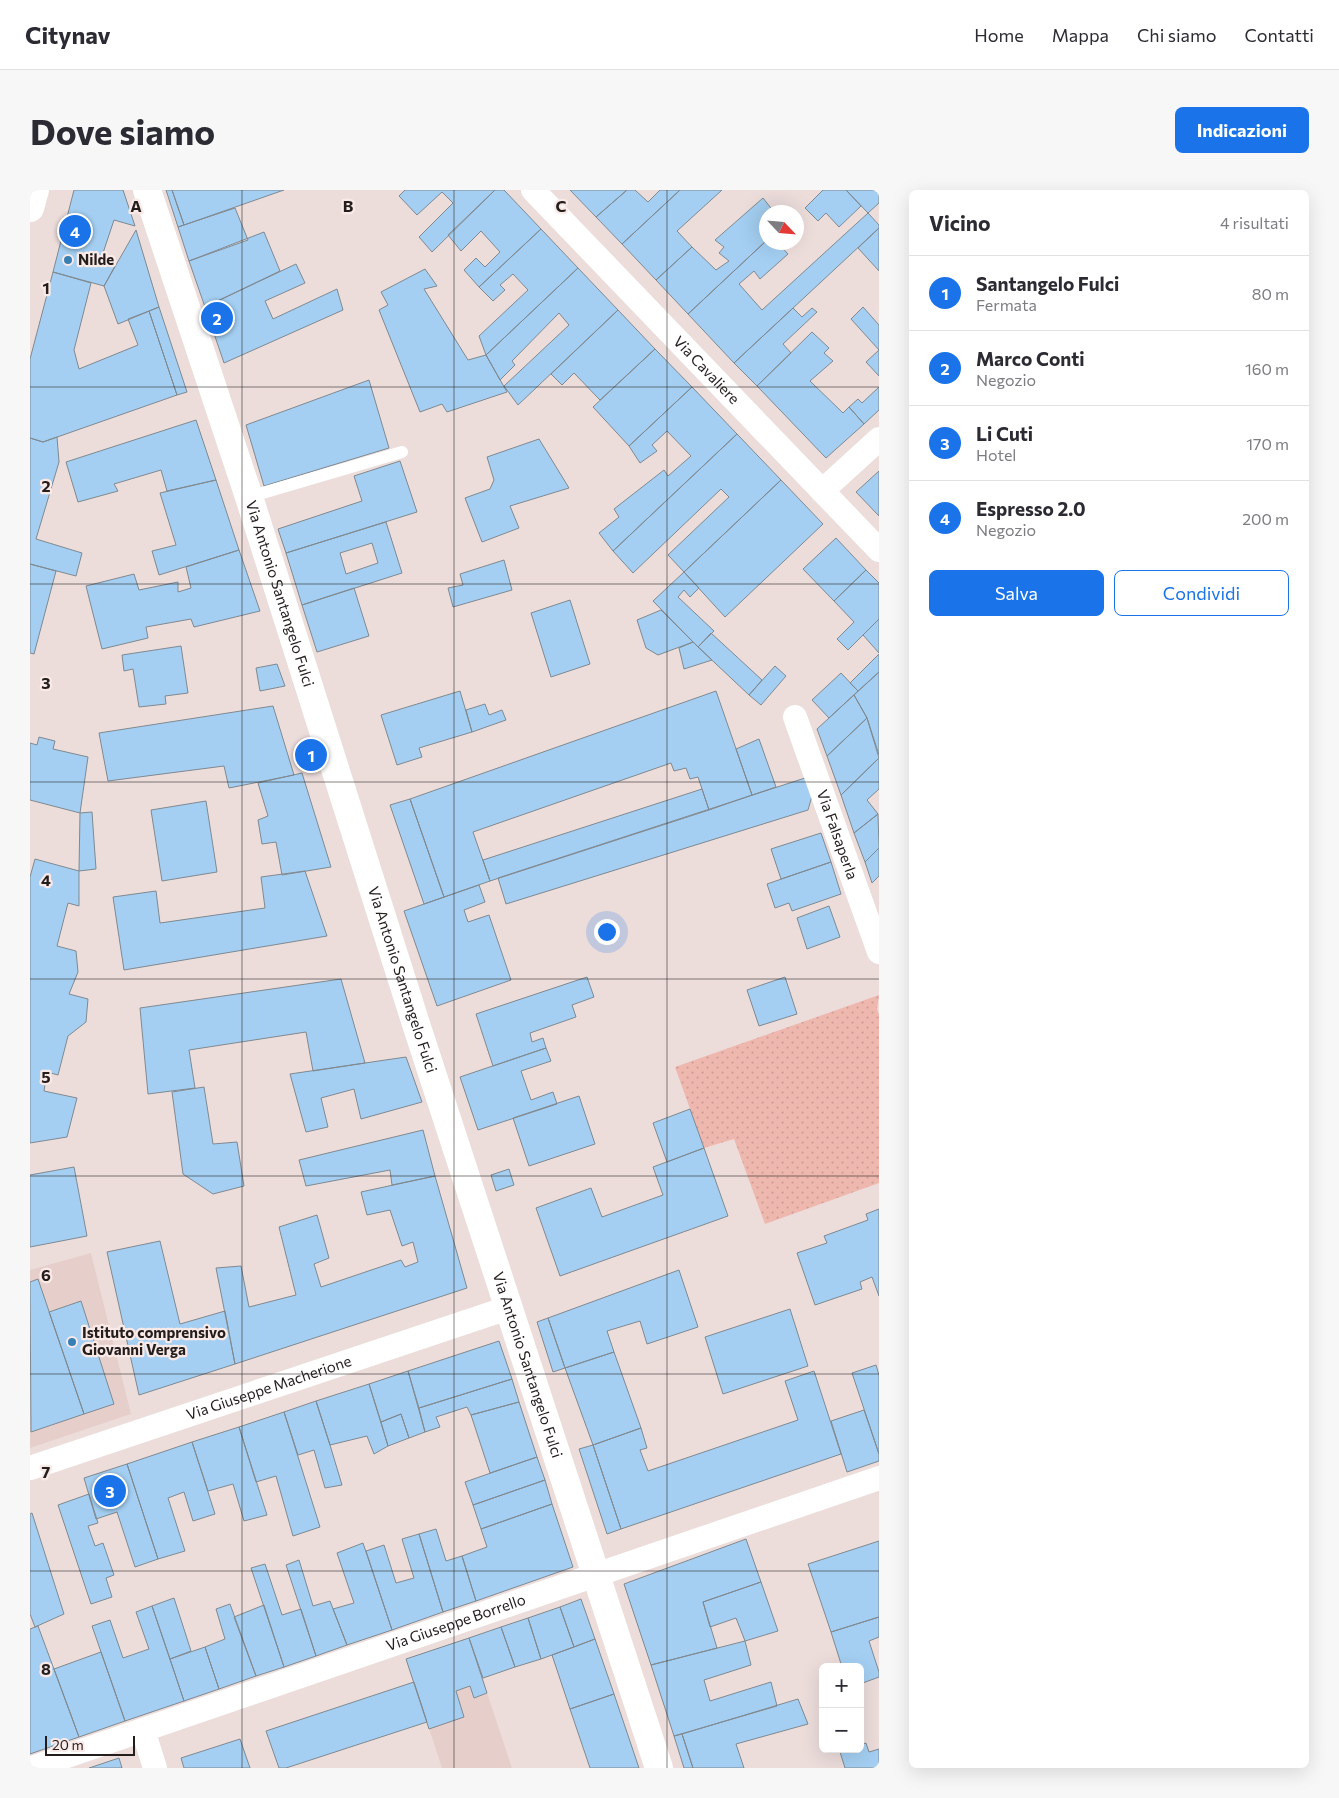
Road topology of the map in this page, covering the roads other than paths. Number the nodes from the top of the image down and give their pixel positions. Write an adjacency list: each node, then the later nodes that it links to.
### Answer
1 (35, 190): 4 (street)
2 (146, 190): 8 (street, Via Antonio Santangelo Fulci)
3 (533, 190): 7 (street, Via Cavaliere)
4 (30, 208)
5 (879, 439): 7 (street)
6 (402, 452): 8 (lane)
7 (822, 491): 9 (street, Via Cavaliere)
8 (249, 497): 12 (street, Via Antonio Santangelo Fulci)
9 (879, 550)
10 (795, 717): 11 (street, Via Falsaperla)
11 (879, 952)
12 (508, 1308): 13 (street, Via Giuseppe Macherione); 15 (street, Via Antonio Santangelo Fulci)
13 (30, 1468)
14 (879, 1478): 15 (street, Via Giuseppe Borrello)
15 (595, 1575): 16 (street, Via Giuseppe Borrello); 19 (street, Via Antonio Santangelo Fulci)
16 (143, 1730): 17 (street, Via Giuseppe Borrello); 18 (street)
17 (32, 1768)
18 (155, 1768)
19 (659, 1768)

